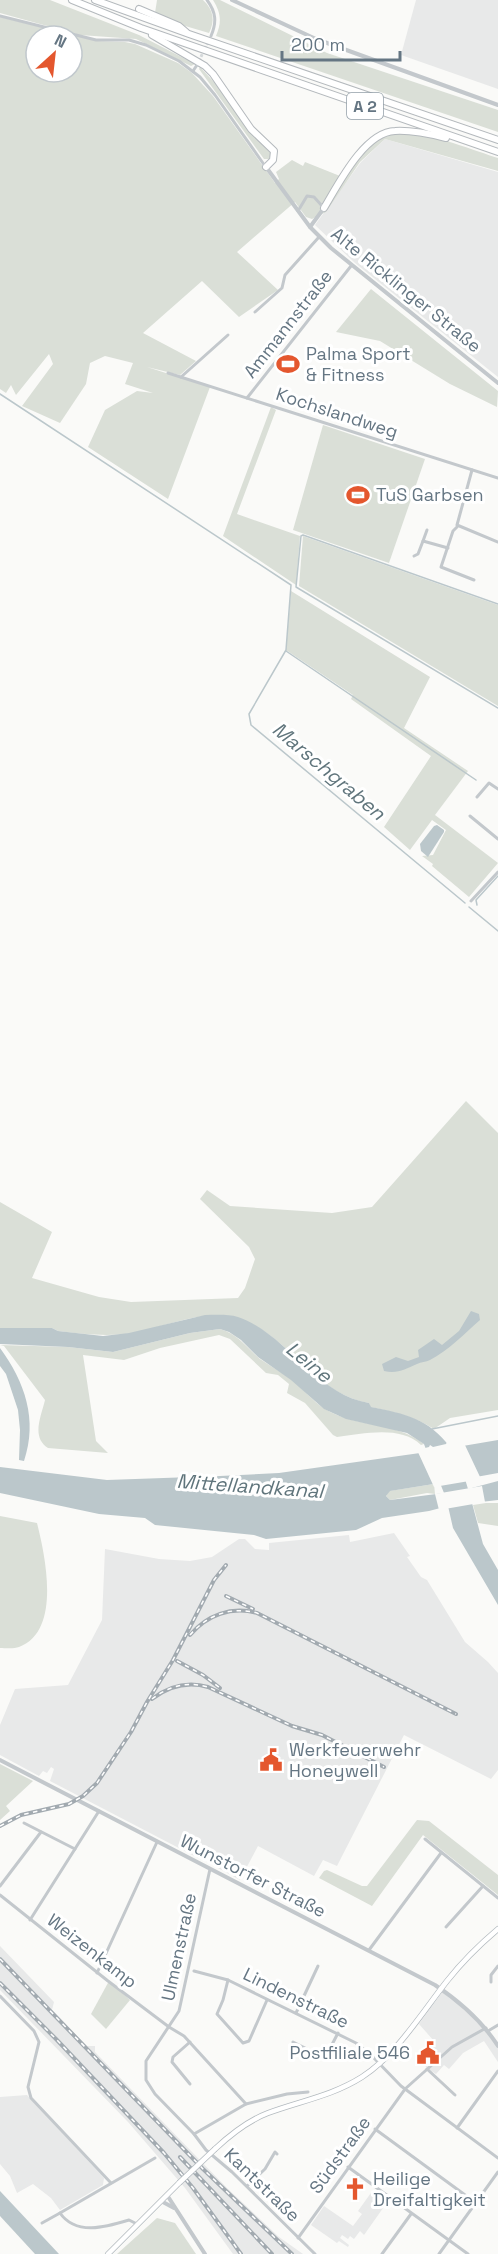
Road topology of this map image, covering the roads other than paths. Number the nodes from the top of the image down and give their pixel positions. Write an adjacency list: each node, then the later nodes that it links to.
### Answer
1 (72, 0): 7 (highway, A 2)
2 (95, 0): 8 (highway, A 2)
3 (207, 0): 9 (street)
4 (232, 0): 12 (street)
5 (139, 9): 8 (highway)
6 (0, 16): 11 (street, Alte Ricklinger Straße)
7 (141, 28): 14 (highway, A 2); 16 (highway)
8 (189, 34): 13 (highway, A 2)
9 (211, 36)
10 (197, 65): 11 (street)
11 (193, 71): 16 (street, Alte Ricklinger Straße)
12 (498, 105)
13 (498, 140)
14 (478, 146): 15 (highway, A 2); 17 (highway)
15 (498, 152)
16 (266, 167): 18 (street, Alte Ricklinger Straße)
17 (324, 208): 18 (street); 19 (street)
18 (298, 211): 19 (street, Alte Ricklinger Straße)
19 (310, 227): 20 (street, Alte Ricklinger Straße)
20 (319, 237): 21 (street, Alte Ricklinger Straße); 22 (street)
21 (351, 266): 26 (street, Alte Ricklinger Straße); 27 (street, Ammannstraße)
22 (255, 312)
23 (228, 335): 25 (street)
24 (168, 374): 25 (street, Kochslandweg)
25 (181, 377): 27 (street, Kochslandweg)
26 (498, 383)
27 (247, 398): 28 (street, Kochslandweg)
28 (472, 470): 29 (street, Kochslandweg); 30 (street)
29 (498, 478)
30 (458, 526): 33 (street); 34 (street)
31 (427, 530): 32 (street)
32 (423, 541): 34 (street); 35 (street)
33 (498, 542)
34 (448, 548): 36 (street)
35 (414, 556)
36 (474, 580)
37 (498, 789): 38 (street)
38 (477, 797)
39 (470, 816): 40 (street)
40 (498, 839)
41 (498, 872): 42 (street)
42 (471, 901)
43 (0, 1760): 44 (street, Wunstorfer Straße)
44 (99, 1811): 48 (street, Wunstorfer Straße); 49 (street)
45 (24, 1823): 46 (street)
46 (42, 1832): 49 (street); 52 (street)
47 (425, 1839): 50 (street)
48 (157, 1842): 51 (street, Wunstorfer Straße); 63 (street)
49 (75, 1849): 56 (street)
50 (441, 1853): 53 (street); 59 (street)
51 (210, 1869): 59 (street, Wunstorfer Straße); 71 (street, Ulmenstraße)
52 (0, 1886)
53 (483, 1886): 55 (street); 57 (street)
54 (0, 1895): 56 (street, Weizenkamp)
55 (498, 1898)
56 (30, 1920): 63 (street, Weizenkamp)
57 (446, 1927)
58 (498, 1929): 66 (main road)
59 (369, 1951): 66 (street, Wunstorfer Straße)
60 (318, 1966): 69 (street)
61 (498, 1966): 65 (street)
62 (194, 1971): 64 (street, Lindenstraße)
63 (97, 1973): 71 (street, Weizenkamp)
64 (228, 1980): 68 (street, Lindenstraße); 68 (street)
65 (491, 1982)
66 (441, 1989): 72 (street, Wunstorfer Straße); 77 (main road)
67 (0, 1996): 93 (street)
68 (267, 1999): 69 (street, Lindenstraße)
69 (296, 2013): 73 (street, Lindenstraße)
70 (498, 2025): 72 (street, Südstraße)
71 (169, 2027): 74 (street, Ulmenstraße); 87 (street, Kantstraße)
72 (487, 2030): 76 (street, Wunstorfer Straße); 78 (street, Südstraße)
73 (338, 2033): 75 (street); 77 (street, Lindenstraße)
74 (190, 2042): 80 (street); 84 (street, Ulmenstraße)
75 (293, 2042)
76 (498, 2046)
77 (380, 2063): 81 (street, Lindenstraße); 95 (main road, bridge)
78 (427, 2069): 81 (street, Südstraße); 83 (street)
79 (498, 2071): 85 (street)
80 (190, 2084)
81 (405, 2089): 85 (street, Lindenstraße); 86 (street, Südstraße)
82 (308, 2092): 84 (street)
83 (456, 2095)
84 (246, 2104): 87 (street)
85 (457, 2128): 90 (street, Lindenstraße)
86 (375, 2129): 91 (street, Südstraße); 97 (street)
87 (194, 2133): 94 (street, Kantstraße)
88 (277, 2154): 94 (street)
89 (155, 2158): 93 (street)
90 (498, 2158)
91 (348, 2167): 100 (street); 103 (street, Südstraße)
92 (498, 2172): 97 (street)
93 (111, 2183): 99 (street)
94 (247, 2186): 103 (street, Kantstraße)
95 (167, 2195): 96 (main road); 98 (street)
96 (161, 2201): 98 (street); 102 (main road)
97 (476, 2203): 104 (street)
98 (175, 2209): 106 (street)
99 (60, 2213): 101 (street); 102 (street)
100 (411, 2213): 104 (street); 108 (street)
101 (42, 2223)
102 (138, 2226): 105 (main road)
103 (298, 2238): 107 (street, Kantstraße)
104 (448, 2240): 109 (street); 110 (street)
105 (108, 2254)
106 (205, 2254)
107 (315, 2254)
108 (382, 2254)
109 (439, 2254)
110 (468, 2254)

